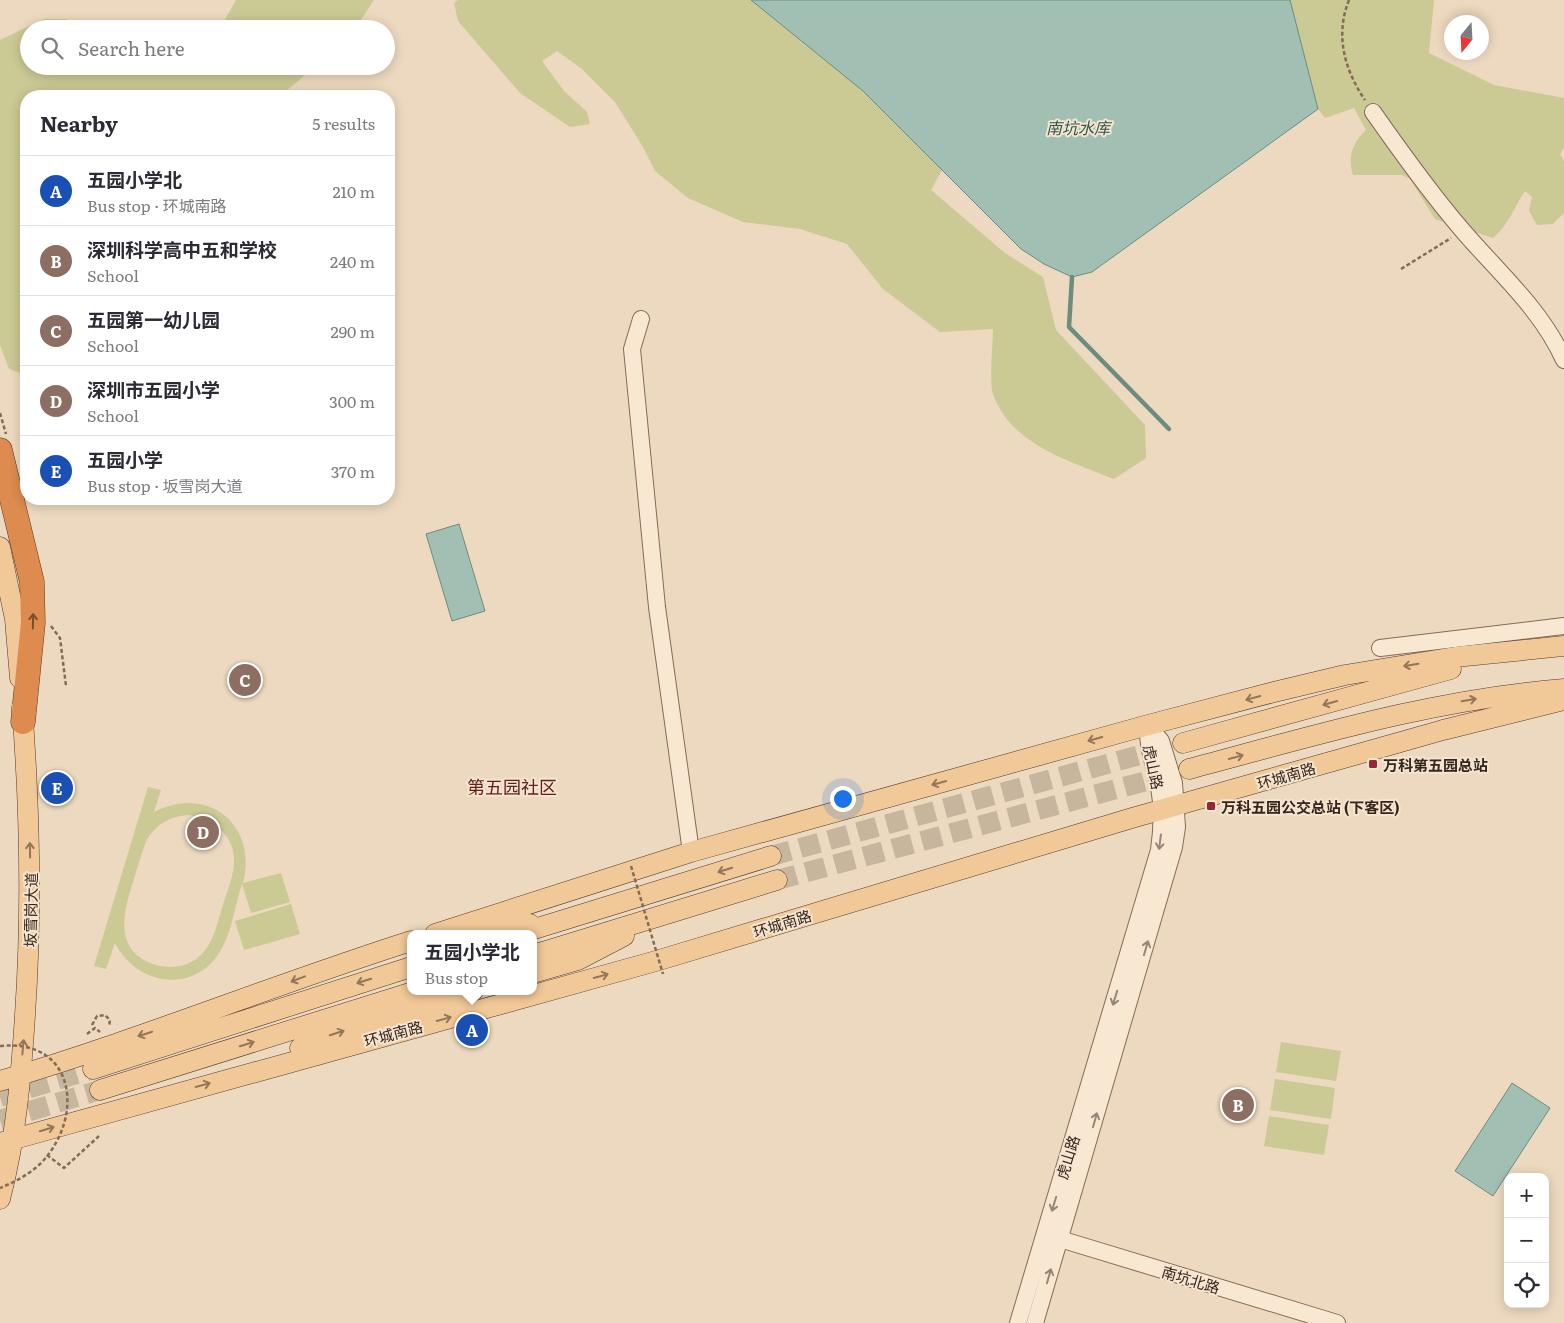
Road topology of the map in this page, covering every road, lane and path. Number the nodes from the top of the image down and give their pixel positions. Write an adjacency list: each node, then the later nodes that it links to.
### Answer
1 (1349, 0): 2 (path)
2 (1373, 112): 3 (street)
3 (1463, 231): 4 (path); 6 (street)
4 (1401, 269)
5 (641, 319): 21 (street)
6 (1564, 360)
7 (0, 450): 16 (highway, one-way to 7)
8 (0, 547): 16 (main road, 坂雪岗大道)
9 (1564, 626): 12 (street)
10 (60, 638): 13 (path)
11 (1564, 646): 17 (main road, one-way to 17); 18 (main road, one-way to 18)
12 (1380, 648)
13 (66, 686)
14 (1564, 690): 19 (main road, 环城南路, one-way to 14)
15 (1564, 700): 20 (main road, 环城南路)
16 (23, 722): 44 (main road, 坂雪岗大道, one-way to 16)
17 (1148, 725): 20 (street, 虎山路); 21 (main road, one-way to 21)
18 (1183, 743)
19 (1189, 770)
20 (1169, 808): 38 (main road, 环城南路, one-way to 20); 53 (street, 虎山路)
21 (691, 852): 27 (main road)
22 (771, 856): 25 (main road, one-way to 25)
23 (631, 866): 36 (path, bridge)
24 (777, 880): 26 (main road)
25 (605, 907): 28 (main road); 29 (main road)
26 (678, 910): 32 (main road); 35 (main road)
27 (447, 930)
28 (503, 930)
29 (531, 930)
30 (407, 942): 34 (main road)
31 (407, 951): 34 (main road)
32 (537, 953)
33 (407, 968): 43 (main road, one-way to 43)
34 (321, 970): 44 (main road, one-way to 44)
35 (537, 972)
36 (663, 974)
37 (407, 994): 47 (main road, one-way to 37)
38 (537, 994)
39 (461, 995): 45 (main road, one-way to 39)
40 (532, 995): 45 (main road, 环城南路, one-way to 40)
41 (105, 1031): 41 (path)
42 (0, 1046): 50 (path, bridge)
43 (93, 1069)
44 (21, 1075): 46 (main road); 49 (main road, 坂雪岗大道)
45 (227, 1079): 49 (main road, 环城南路, one-way to 45)
46 (0, 1081)
47 (100, 1090)
48 (99, 1136): 50 (path)
49 (7, 1140): 52 (main road, 坂雪岗大道)
50 (47, 1155): 51 (path, bridge)
51 (0, 1188)
52 (0, 1199)
53 (1052, 1236): 54 (street, 虎山路); 55 (street, 虎山路, one-way to 53); 56 (street, 南坑北路)
54 (1018, 1323)
55 (1035, 1323)
56 (1337, 1323)

